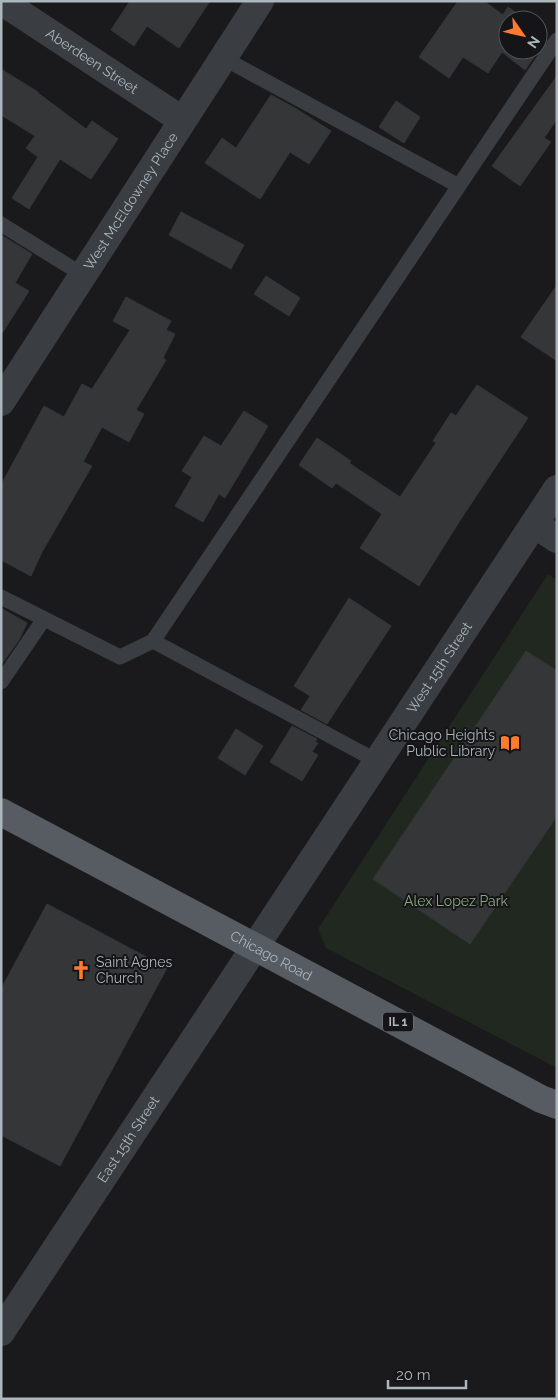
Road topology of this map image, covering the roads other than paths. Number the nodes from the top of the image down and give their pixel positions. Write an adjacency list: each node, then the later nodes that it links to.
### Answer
1 (260, 1): 4 (street, West McEldowney Place)
2 (1, 2): 5 (street, Aberdeen Street)
3 (557, 40): 6 (lane)
4 (223, 58): 5 (street, West McEldowney Place); 6 (lane)
5 (182, 120): 8 (street, West McEldowney Place)
6 (459, 186): 15 (lane)
7 (1, 224): 8 (lane)
8 (83, 274): 9 (street, West McEldowney Place)
9 (1, 402)
10 (557, 489): 11 (street, West 15th Street)
11 (534, 524): 12 (street); 17 (street, West 15th Street)
12 (557, 539)
13 (1, 597): 14 (lane)
14 (44, 619): 15 (lane); 16 (lane)
15 (153, 641): 17 (lane)
16 (1, 682)
17 (377, 761): 19 (street, West 15th Street)
18 (1, 812): 19 (main road, Chicago Road / IL 1)
19 (254, 946): 20 (main road, Chicago Road / IL 1); 21 (street, East 15th Street)
20 (552, 1105)
21 (1, 1332)

